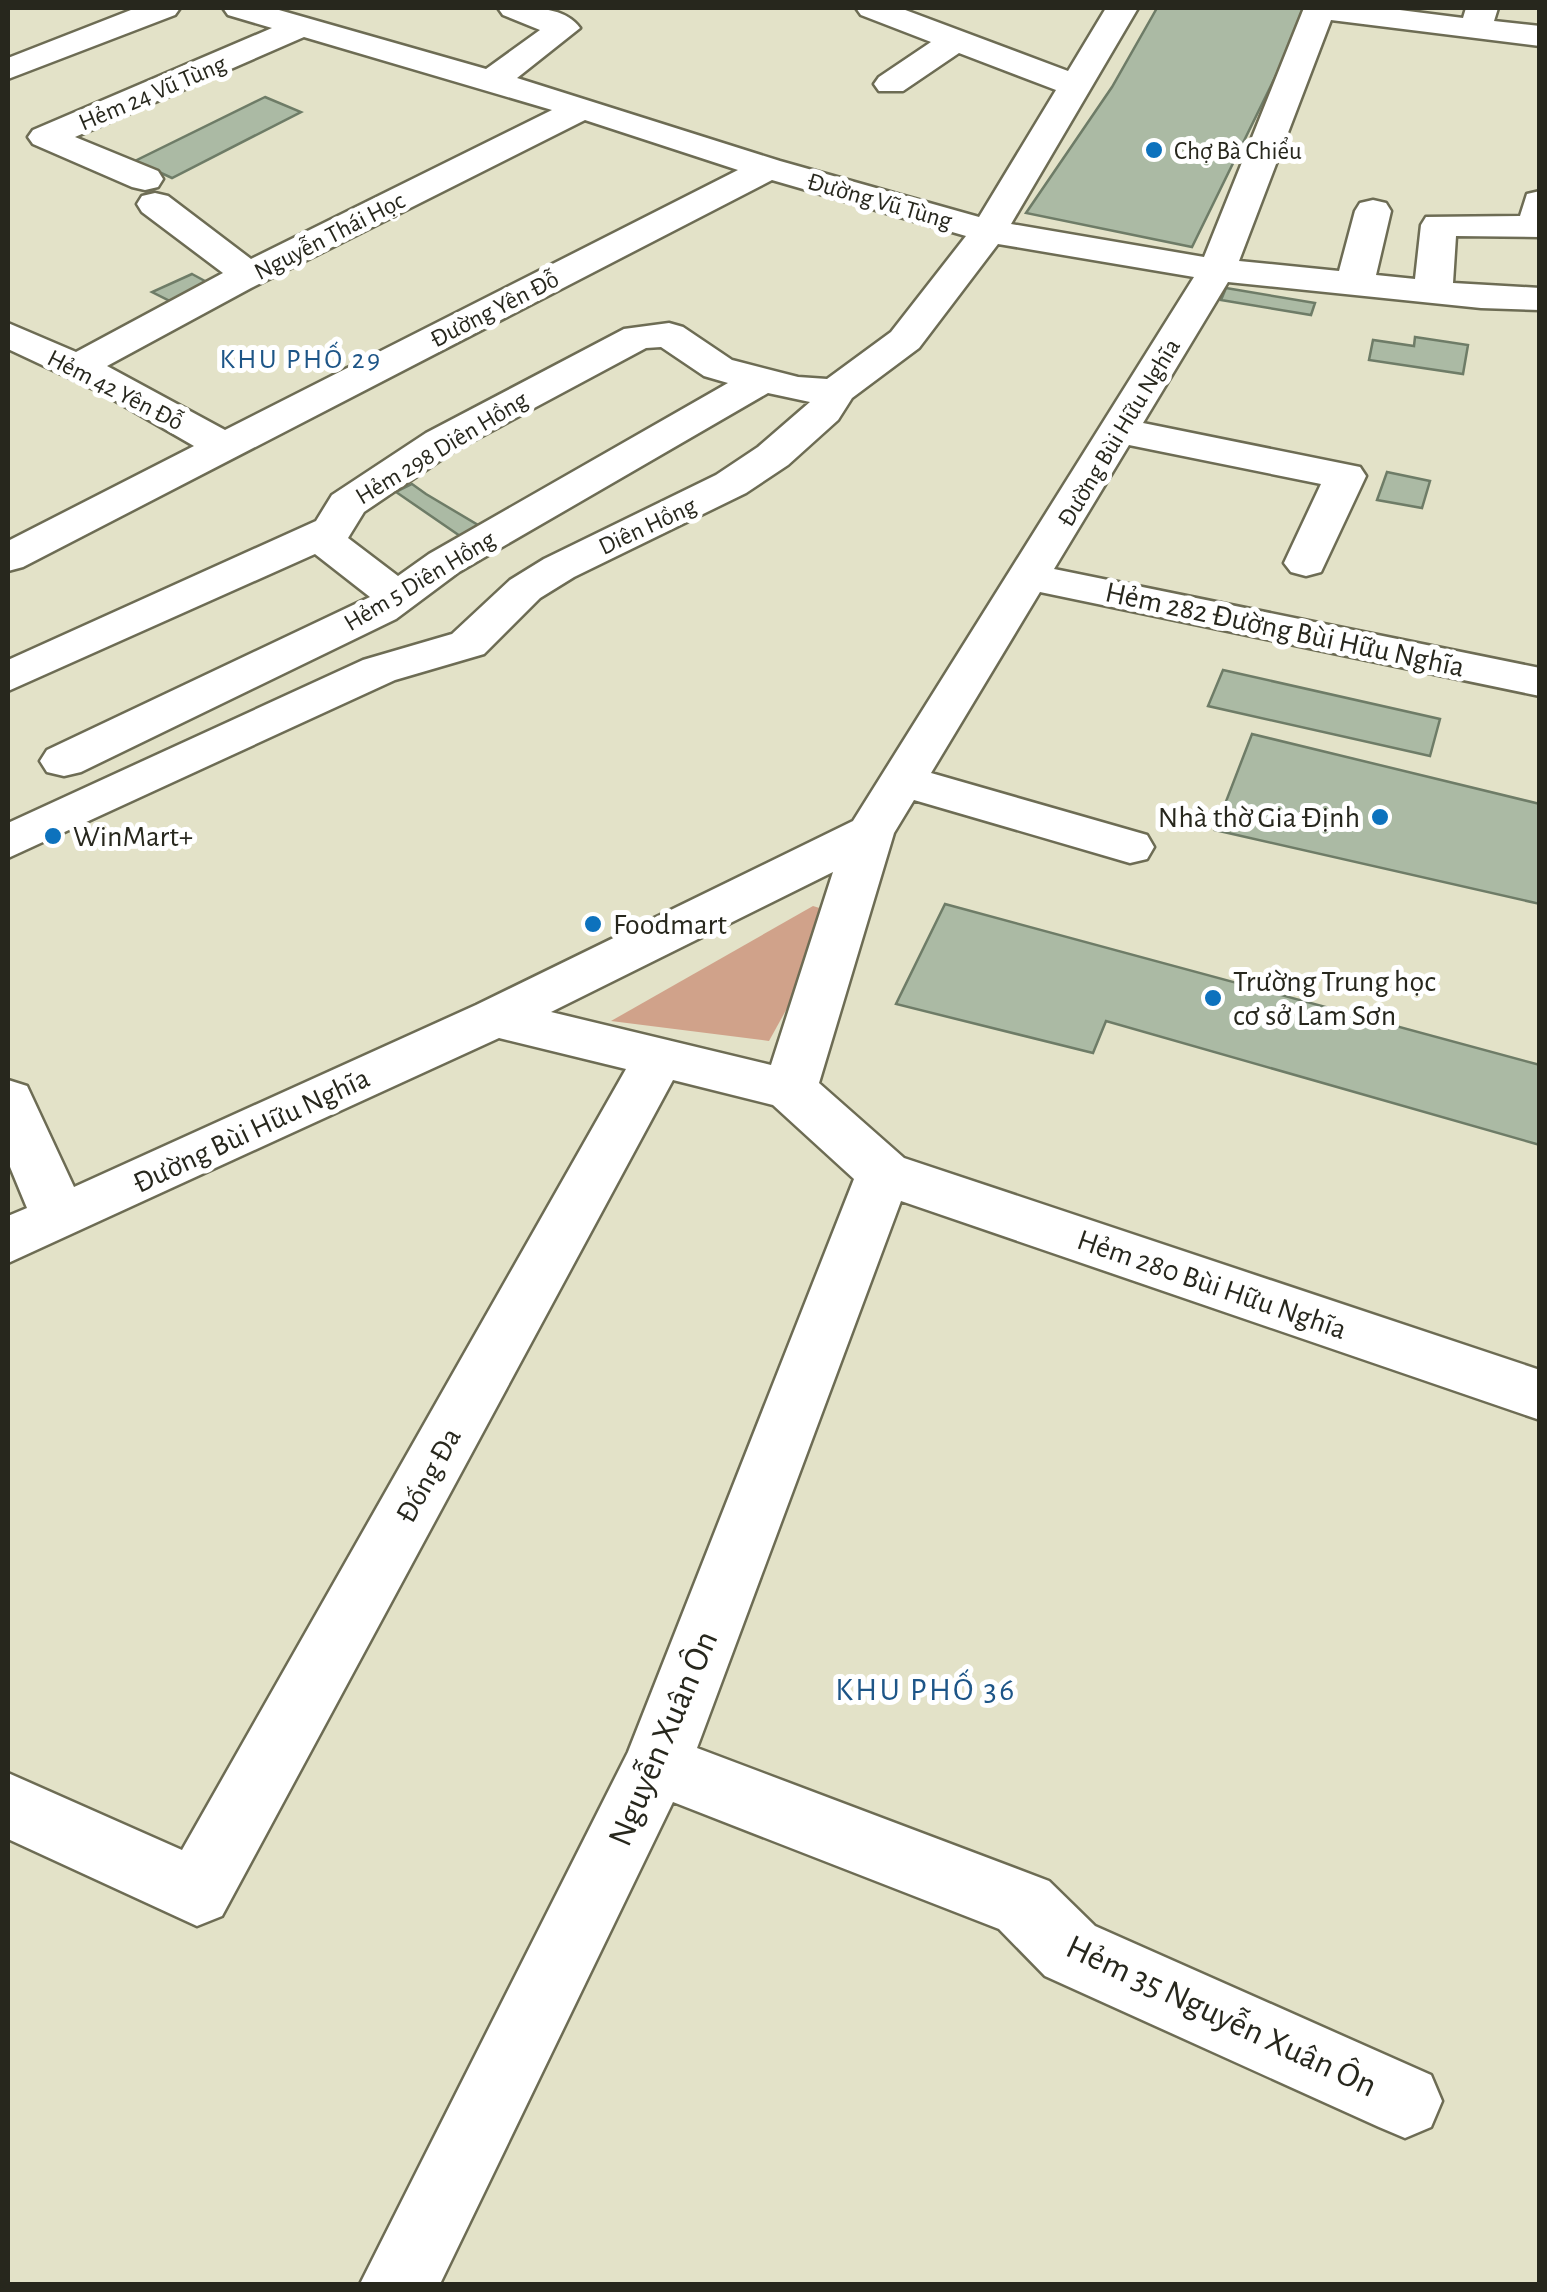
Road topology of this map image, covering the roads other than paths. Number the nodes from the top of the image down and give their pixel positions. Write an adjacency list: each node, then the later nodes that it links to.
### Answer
1 (164, 8): 9 (street)
2 (239, 8): 8 (street, Đường Vũ Tùng)
3 (514, 8): 14 (street)
4 (872, 8): 11 (street)
5 (1122, 8): 16 (street, Diên Hồng)
6 (1320, 8): 7 (street); 22 (street, Đường Bùi Hữu Nghĩa)
7 (1479, 18): 10 (street)
8 (302, 27): 14 (street, Đường Vũ Tùng); 23 (street, Hẻm 24 Vũ Tùng)
9 (99, 35): 12 (street); 13 (street)
10 (1540, 36)
11 (956, 40): 15 (street); 16 (street)
12 (146, 52)
13 (8, 68)
14 (492, 81): 17 (street, Đường Vũ Tùng)
15 (891, 84)
16 (1076, 86): 21 (street, Diên Hồng)
17 (582, 108): 18 (street, Đường Vũ Tùng); 23 (street, Nguyễn Thái Học)
18 (768, 168): 21 (street, Đường Vũ Tùng); 32 (street, Đường Yên Đỗ)
19 (1540, 202): 25 (street)
20 (1372, 211): 24 (street)
21 (989, 231): 22 (street, Đường Vũ Tùng); 30 (street, Diên Hồng)
22 (1217, 270): 24 (street, Đường Vũ Tùng); 31 (street, Đường Bùi Hữu Nghĩa)
23 (249, 275): 28 (street, Nguyễn Thái Học)
24 (1355, 284): 25 (street, Đường Vũ Tùng)
25 (1432, 292): 26 (street, Đường Vũ Tùng)
26 (1540, 299)
27 (8, 335): 28 (street, Hẻm 42 Yên Đỗ)
28 (78, 366): 32 (street, Hẻm 42 Yên Đỗ)
29 (762, 380): 30 (street, Hẻm 298 Diên Hồng); 33 (street, Hẻm 298 Diên Hồng); 37 (street, Hẻm 5 Diên Hồng)
30 (836, 391): 43 (street, Diên Hồng)
31 (1118, 431): 35 (street); 36 (street, Đường Bùi Hữu Nghĩa)
32 (223, 446): 34 (street, Đường Yên Đỗ)
33 (318, 536): 37 (street); 38 (street, Hẻm 298 Diên Hồng)
34 (8, 558)
35 (1306, 563)
36 (1030, 577): 39 (street, Hẻm 282 Đường Bùi Hữu Nghĩa); 41 (street, Đường Bùi Hữu Nghĩa)
37 (398, 596): 40 (street, Hẻm 5 Diên Hồng)
38 (8, 677)
39 (1540, 682)
40 (64, 761)
41 (902, 782): 42 (street, Đường Bùi Hữu Nghĩa); 44 (street)
42 (870, 833): 45 (street, Đường Bùi Hữu Nghĩa); 47 (street, Đường Bùi Hữu Nghĩa)
43 (8, 842)
44 (1130, 847)
45 (495, 1018): 46 (street); 50 (street, Đường Bùi Hữu Nghĩa)
46 (658, 1060): 47 (street); 54 (street, Đống Đa)
47 (790, 1090): 49 (street)
48 (8, 1100): 50 (street)
49 (884, 1173): 52 (street, Hẻm 280 Bùi Hữu Nghĩa); 53 (street, Nguyễn Xuân Ôn)
50 (59, 1217): 51 (street, Đường Bùi Hữu Nghĩa)
51 (8, 1241)
52 (1540, 1395)
53 (657, 1764): 55 (street, Hẻm 35 Nguyễn Xuân Ôn); 56 (street, Nguyễn Xuân Ôn)
54 (8, 1805)
55 (1405, 2100)
56 (399, 2284)

